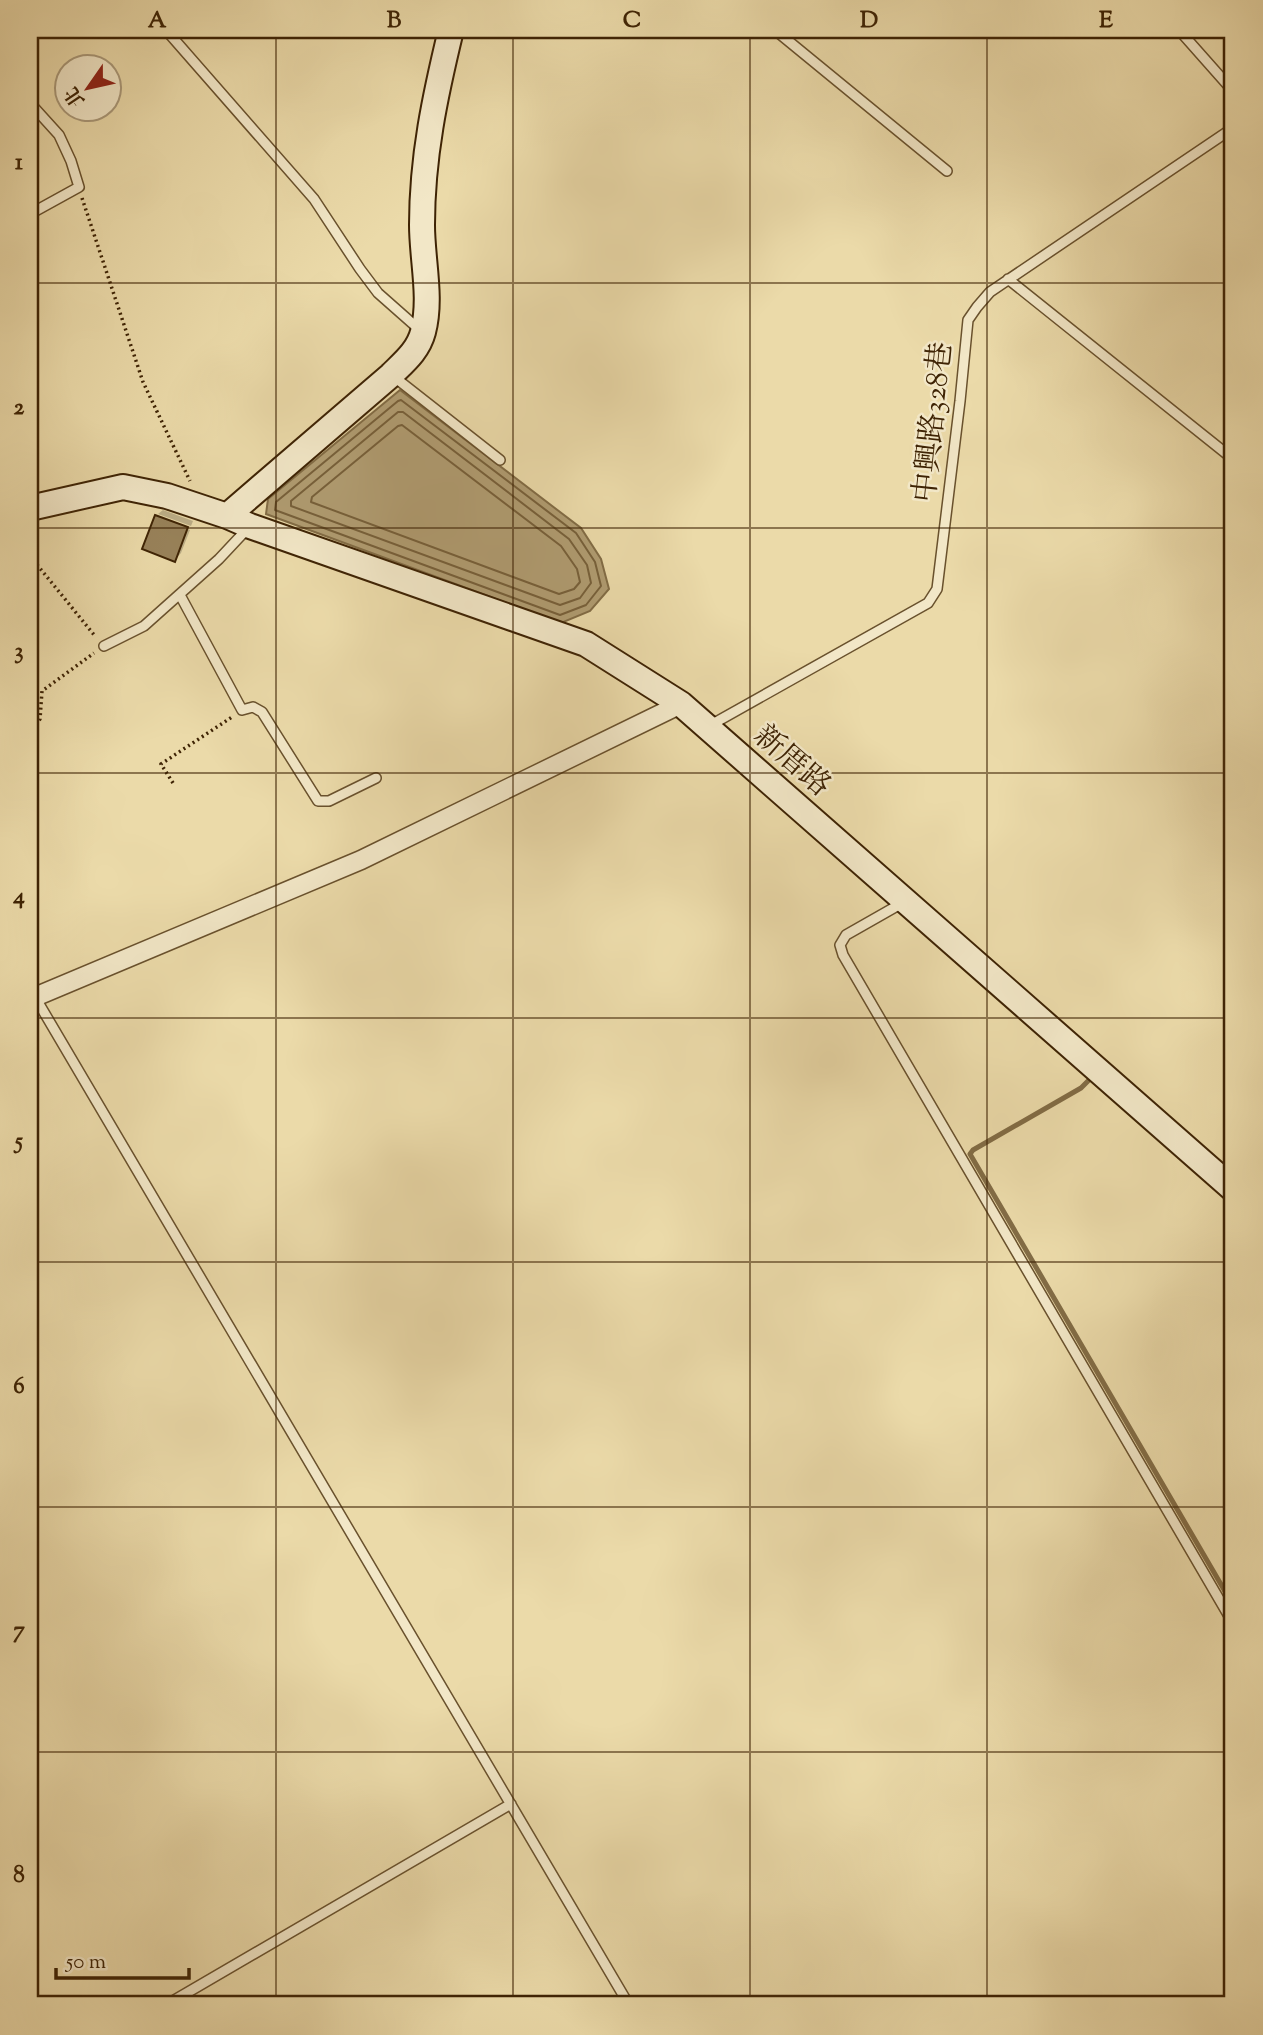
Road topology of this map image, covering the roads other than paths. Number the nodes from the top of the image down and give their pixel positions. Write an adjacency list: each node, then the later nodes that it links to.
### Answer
1 (166, 30): 11 (lane)
2 (451, 30): 11 (street)
3 (775, 30): 8 (lane)
4 (1179, 30): 5 (lane)
5 (1233, 92)
6 (30, 103): 9 (lane)
7 (1233, 128): 10 (lane, 中興路328巷)
8 (947, 171)
9 (30, 214)
10 (1008, 279): 13 (lane); 20 (lane, 中興路328巷)
11 (423, 332): 12 (street)
12 (391, 375): 14 (lane); 16 (street)
13 (1233, 459)
14 (500, 460)
15 (30, 508): 16 (street, 新厝路)
16 (227, 516): 17 (lane); 19 (street, 新厝路)
17 (180, 596): 18 (lane); 21 (lane)
18 (104, 646)
19 (681, 704): 20 (street, 新厝路); 23 (street)
20 (708, 727): 22 (street, 新厝路)
21 (376, 778)
22 (906, 901): 24 (street, 新厝路); 25 (lane)
23 (33, 998): 26 (lane)
24 (1233, 1189)
25 (1233, 1623)
26 (511, 1804): 27 (lane); 28 (lane)
27 (166, 2005)
28 (629, 2005)

